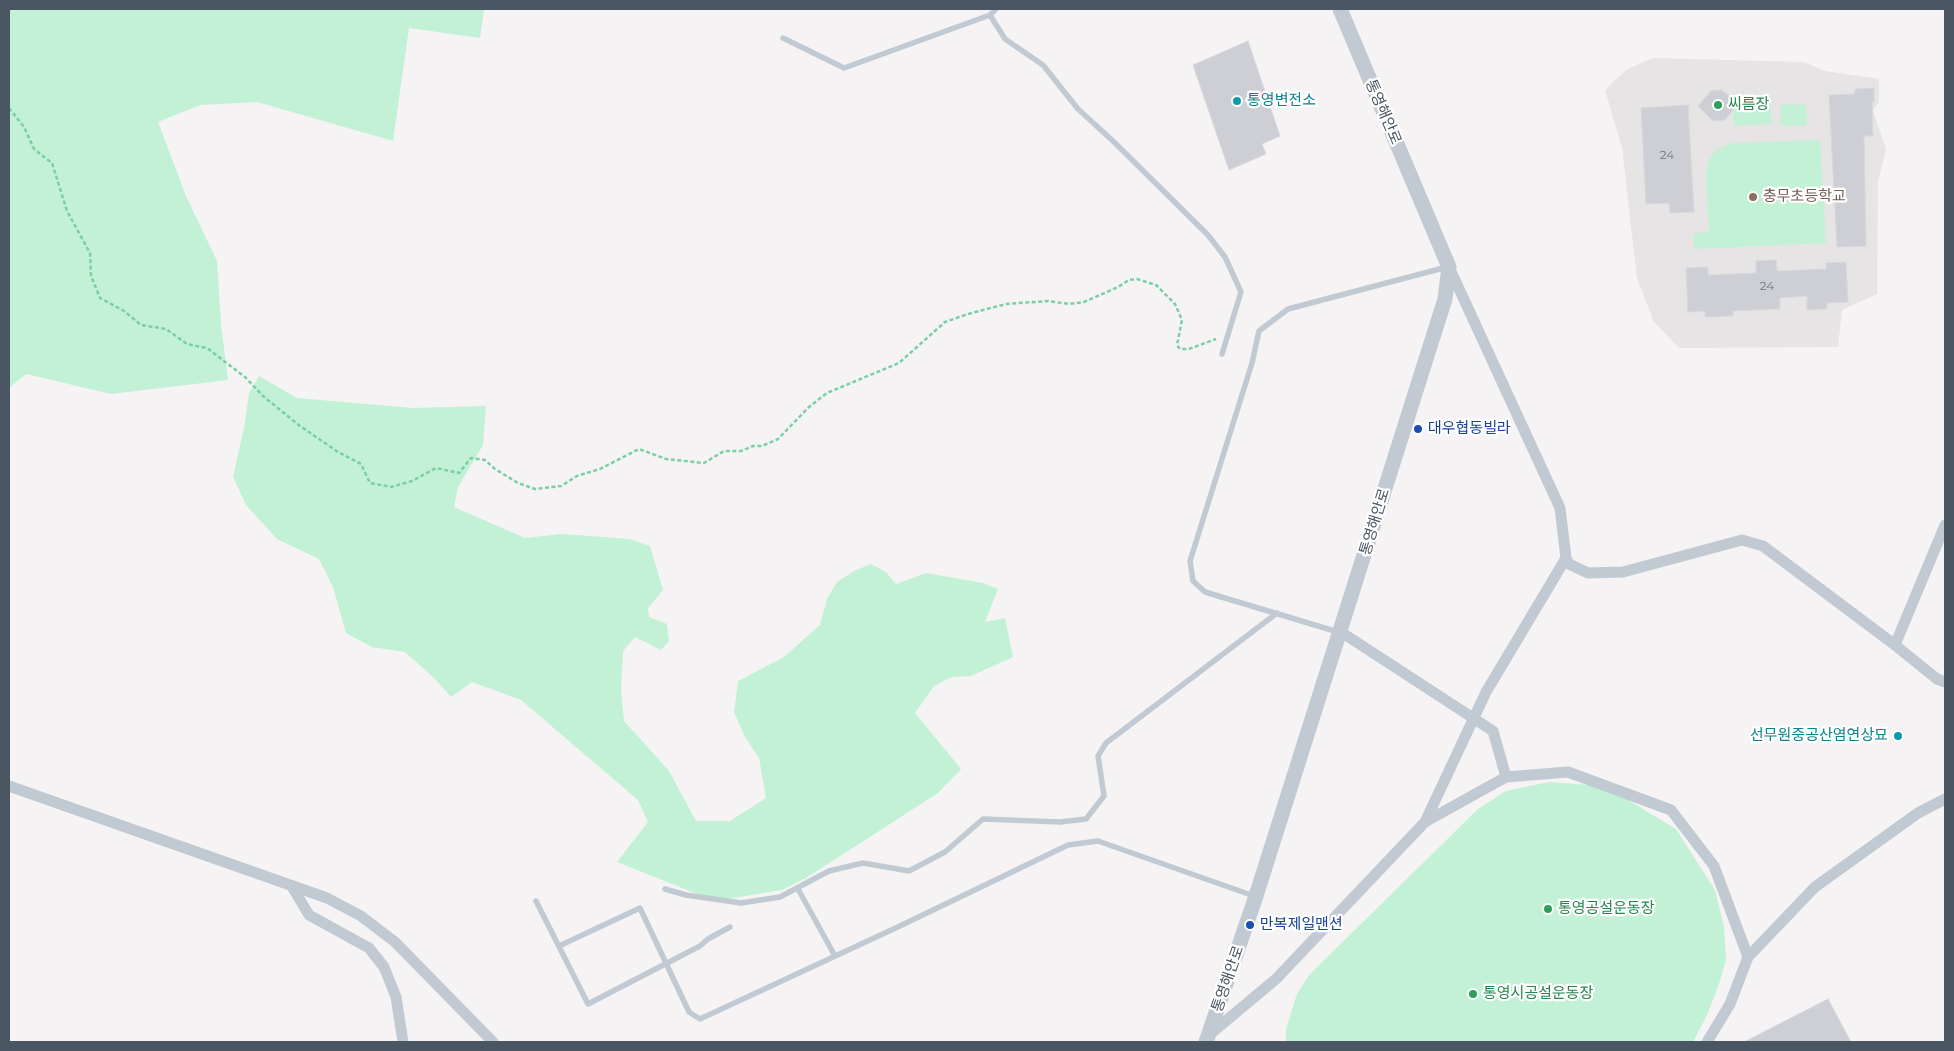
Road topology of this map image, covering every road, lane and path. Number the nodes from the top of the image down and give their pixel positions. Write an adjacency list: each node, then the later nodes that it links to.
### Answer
1 (996, 9): 3 (lane)
2 (1340, 9): 6 (street, 통영해안로)
3 (990, 15): 4 (lane); 7 (lane)
4 (783, 38)
5 (9, 108): 7 (path)
6 (1449, 267): 10 (street); 11 (lane); 12 (street, 통영해안로)
7 (1228, 336): 8 (lane)
8 (1222, 354)
9 (1945, 525): 13 (street)
10 (1566, 558): 13 (street); 15 (street)
11 (1277, 614): 12 (lane); 22 (lane)
12 (1341, 632): 15 (street); 23 (street, 통영해안로)
13 (1895, 645): 14 (street)
14 (1945, 682)
15 (1474, 719): 16 (street); 19 (street)
16 (1506, 777): 19 (street); 28 (street)
17 (9, 786): 20 (street)
18 (1945, 799): 28 (street)
19 (1425, 822): 30 (street)
20 (291, 885): 31 (street); 32 (street)
21 (665, 889): 22 (lane)
22 (798, 889): 27 (lane)
23 (1256, 896): 27 (lane); 30 (street, 통영해안로)
24 (536, 901): 26 (lane)
25 (730, 927): 29 (lane)
26 (558, 946): 29 (lane); 29 (lane)
27 (835, 956): 29 (lane)
28 (1748, 957): 33 (street)
29 (666, 964)
30 (1208, 1039)
31 (403, 1042)
32 (493, 1042)
33 (1706, 1042)

